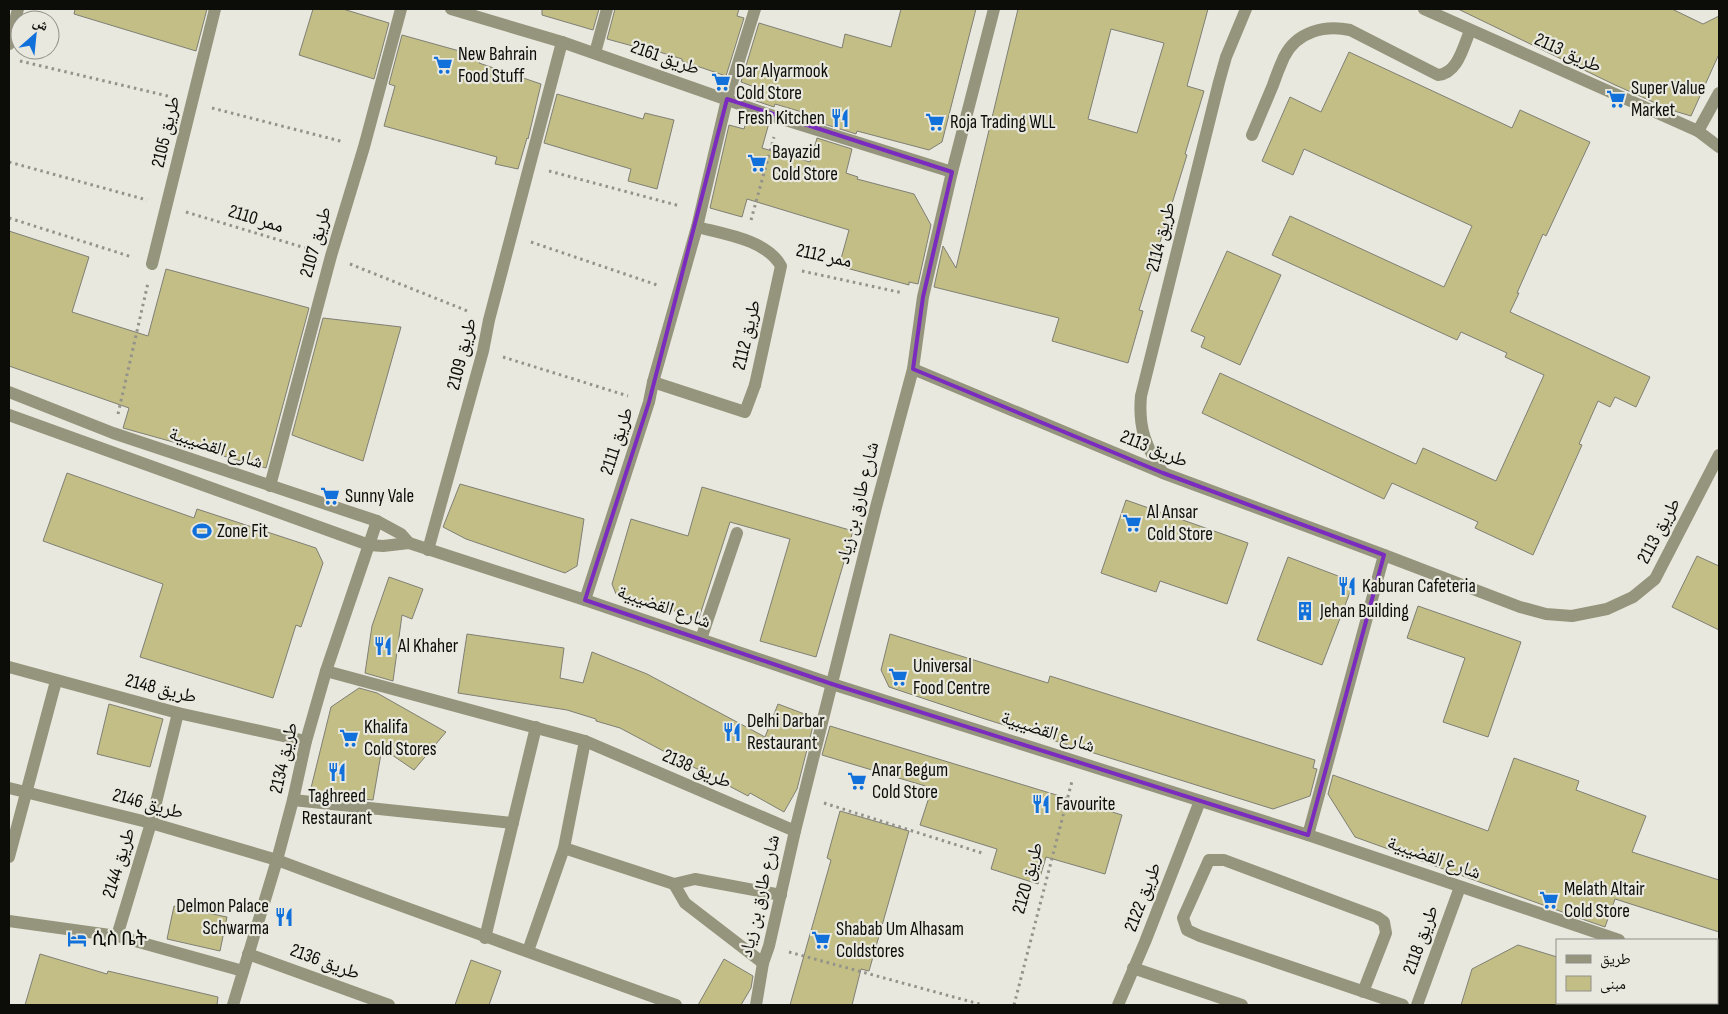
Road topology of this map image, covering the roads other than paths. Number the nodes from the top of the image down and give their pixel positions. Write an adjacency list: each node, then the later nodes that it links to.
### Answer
1 (18, 9): 12 (street)
2 (215, 9): 21 (street, طريق 2105)
3 (402, 9): 29 (street, طريق 2107)
4 (453, 9): 11 (street, طريق 2161)
5 (607, 9): 13 (street)
6 (755, 9): 15 (street, طريق 2111)
7 (994, 9): 19 (street, شارع طارق بن زياد)
8 (1246, 9): 28 (street, طريق 2114)
9 (1424, 9): 10 (street, طريق 2113)
10 (1470, 31): 16 (street, طريق 2113); 17 (street)
11 (562, 42): 13 (street, طريق 2161); 34 (street, طريق 2109)
12 (9, 44)
13 (595, 53): 15 (street, طريق 2161)
14 (1719, 93): 16 (street)
15 (727, 99): 19 (street, طريق 2161); 20 (street, طريق 2111)
16 (1698, 131): 18 (street, طريق 2113)
17 (1252, 135)
18 (1719, 147)
19 (952, 172): 23 (street, شارع طارق بن زياد)
20 (697, 227): 22 (street, ممر 2112); 24 (street, طريق 2111)
21 (152, 264)
22 (782, 266): 24 (street, طريق 2112)
23 (913, 369): 28 (street, طريق 2113); 41 (street, شارع طارق بن زياد)
24 (653, 382): 36 (street, طريق 2111)
25 (9, 392): 29 (street, شارع القضيبية)
26 (9, 415): 33 (street, شارع القضيبية)
27 (1719, 455): 35 (street, طريق 2113)
28 (1163, 474): 35 (street, طريق 2113)
29 (270, 486): 30 (street, شارع القضيبية)
30 (376, 521): 32 (street, شارع القضيبية); 33 (street, طريق 2134)
31 (737, 534): 37 (street)
32 (409, 543): 33 (street, شارع القضيبية); 34 (street, شارع القضيبية)
33 (369, 546): 39 (street, طريق 2134)
34 (428, 550): 36 (street, شارع القضيبية)
35 (1384, 555): 53 (street)
36 (585, 600): 37 (street, شارع القضيبية)
37 (701, 639): 41 (street, شارع القضيبية)
38 (9, 667): 40 (street, طريق 2148)
39 (326, 671): 43 (street, طريق 2138); 45 (street, طريق 2134)
40 (56, 681): 42 (street, طريق 2148); 47 (street)
41 (832, 684): 49 (street, شارع القضيبية); 52 (street, شارع طارق بن زياد)
42 (178, 714): 45 (street, طريق 2148); 50 (street, طريق 2144)
43 (536, 727): 44 (street, طريق 2138); 51 (street)
44 (585, 741): 52 (street, طريق 2138); 54 (street)
45 (306, 742): 48 (street, طريق 2134)
46 (9, 788): 47 (street, طريق 2146)
47 (25, 792): 50 (street, طريق 2146); 55 (street)
48 (293, 800): 51 (street); 56 (street, طريق 2134)
49 (1200, 801): 53 (street, شارع القضيبية); 67 (street, طريق 2122)
50 (151, 823): 56 (street, طريق 2146); 61 (street, طريق 2144)
51 (513, 823): 62 (street)
52 (795, 831): 59 (street, شارع طارق بن زياد)
53 (1308, 835): 58 (street, شارع القضيبية)
54 (564, 848): 57 (street); 64 (street)
55 (9, 857)
56 (277, 860): 62 (street); 65 (street, طريق 2134)
57 (674, 884): 59 (street); 66 (street)
58 (1460, 887): 63 (street, شارع القضيبية); 77 (street, طريق 2118)
59 (781, 895): 66 (street, شارع طارق بن زياد)
60 (9, 921): 61 (street)
61 (117, 936): 68 (street)
62 (485, 938): 64 (street)
63 (1616, 939)
64 (528, 951): 72 (street)
65 (248, 954): 68 (street, طريق 2134); 71 (street, طريق 2136)
66 (763, 963): 73 (street, شارع طارق بن زياد)
67 (1133, 968): 74 (street, طريق 2122); 75 (street)
68 (243, 971): 70 (street, طريق 2134)
69 (1363, 992): 69 (street); 76 (street)
70 (233, 1005)
71 (389, 1005)
72 (676, 1005)
73 (756, 1005)
74 (1118, 1005)
75 (1242, 1005)
76 (1403, 1005)
77 (1417, 1005)

